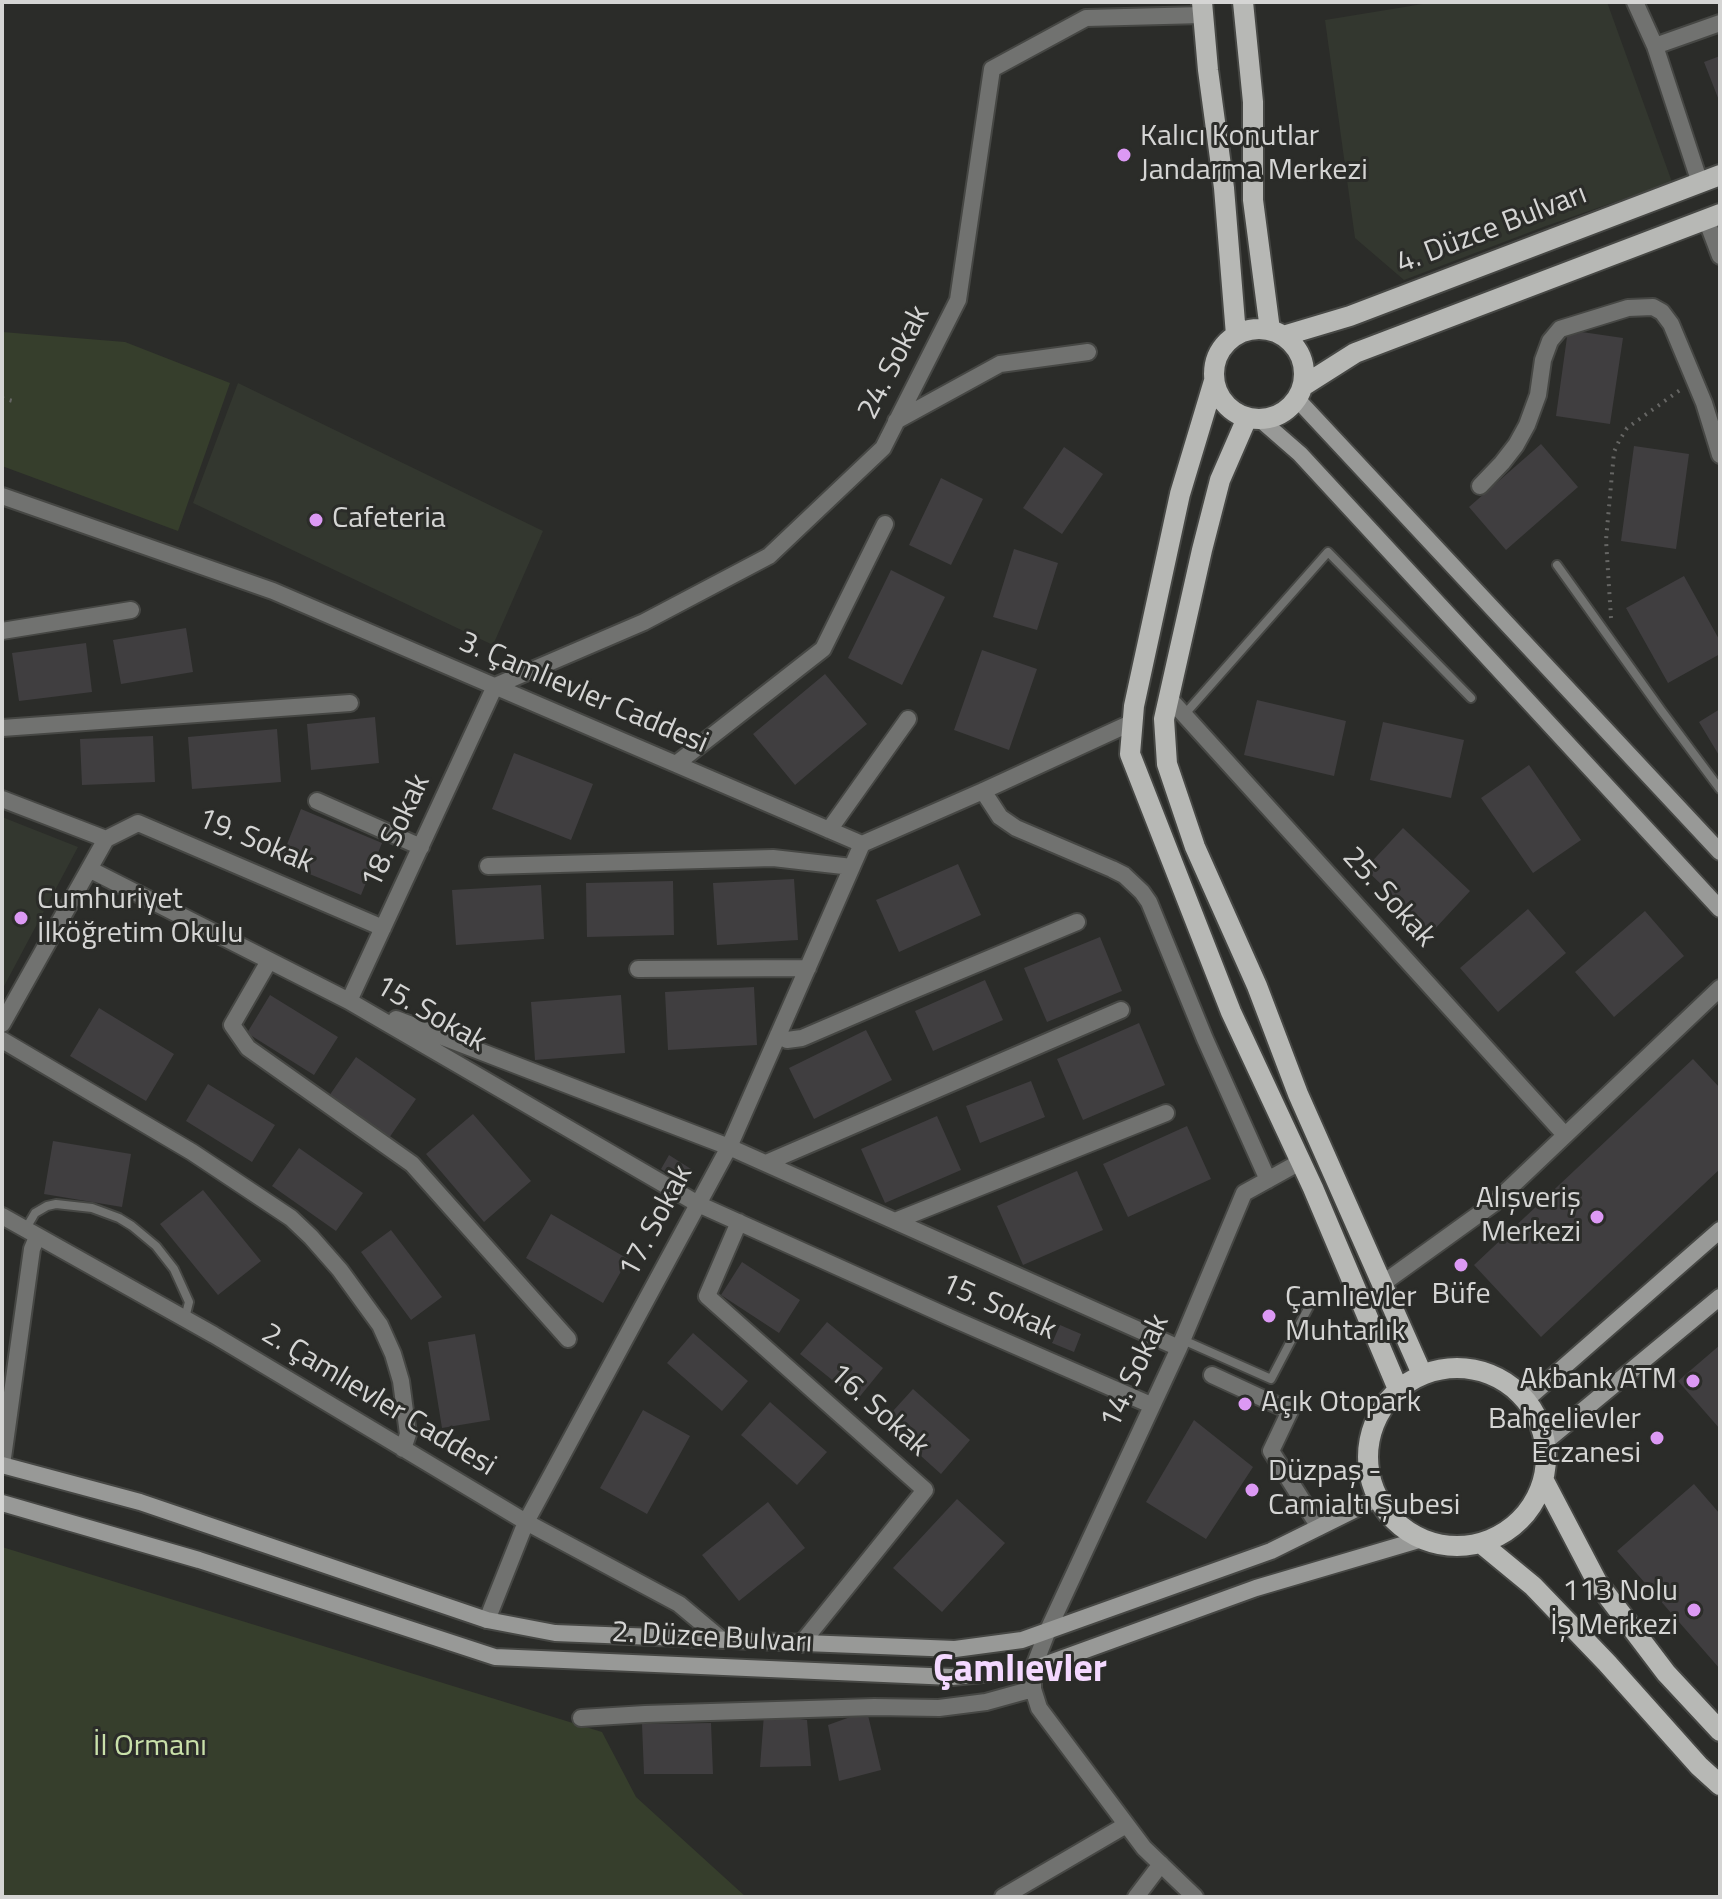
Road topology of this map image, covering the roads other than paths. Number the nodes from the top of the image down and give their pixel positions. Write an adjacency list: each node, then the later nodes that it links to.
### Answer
1 (1243, 2): 10 (main road)
2 (1635, 2): 5 (street)
3 (1202, 8): 11 (main road); 16 (street, 24. Sokak)
4 (1720, 23): 5 (street)
5 (1655, 46): 7 (street)
6 (1720, 175): 7 (main road, 4. Düzce Bulvarı)
7 (1700, 183): 10 (main road, 4. Düzce Bulvarı)
8 (1713, 217): 9 (street); 14 (main road)
9 (1720, 256)
10 (1277, 333): 11 (main road); 14 (main road)
11 (1236, 335): 13 (main road)
12 (1088, 352): 16 (street)
13 (1214, 381): 15 (main road); 30 (main road)
14 (1300, 392): 15 (main road); 41 (street)
15 (1254, 419): 25 (main road); 45 (street)
16 (896, 421): 24 (street, 24. Sokak)
17 (1720, 455): 18 (street)
18 (1480, 486)
19 (2, 496): 24 (street, 3. Çamlıevler Caddesi)
20 (885, 524): 32 (street)
21 (1557, 565): 33 (lane)
22 (131, 610): 23 (street)
23 (2, 631)
24 (495, 686): 32 (street, 3. Çamlıevler Caddesi); 40 (street, 18. Sokak)
25 (1169, 698): 28 (street, 25. Sokak); 69 (main road)
26 (1471, 698): 28 (lane)
27 (350, 703): 31 (street)
28 (1184, 715): 58 (street, 25. Sokak)
29 (908, 719): 37 (street)
30 (1133, 722): 34 (street); 60 (main road)
31 (2, 728)
32 (676, 764): 37 (street, 3. Çamlıevler Caddesi)
33 (1720, 789)
34 (983, 791): 39 (street); 62 (street)
35 (2, 799): 38 (street)
36 (317, 801): 40 (street)
37 (829, 830): 39 (street, 3. Çamlıevler Caddesi)
38 (106, 839): 44 (street); 47 (street, 19. Sokak)
39 (862, 844): 43 (street, 17. Sokak)
40 (421, 847): 47 (street, 18. Sokak)
41 (1720, 852)
42 (488, 866): 43 (street)
43 (852, 867): 49 (street, 17. Sokak)
44 (89, 869): 48 (street); 54 (street)
45 (1720, 909)
46 (1077, 922): 55 (street)
47 (383, 928): 52 (street, 18. Sokak)
48 (269, 961): 52 (street); 73 (street)
49 (808, 968): 50 (street); 55 (street, 17. Sokak)
50 (638, 969)
51 (1720, 988): 58 (street)
52 (349, 1001): 59 (street, 15. Sokak); 63 (street, 15. Sokak)
53 (1121, 1010): 61 (street)
54 (2, 1024)
55 (778, 1035): 59 (street, 17. Sokak)
56 (2, 1040): 81 (street)
57 (1166, 1113): 65 (street)
58 (1565, 1135): 69 (street)
59 (729, 1147): 61 (street, 15. Sokak); 63 (street, 17. Sokak)
60 (1300, 1162): 62 (street, 14. Sokak); 77 (main road)
61 (766, 1163): 65 (street, 15. Sokak)
62 (1268, 1180): 74 (street, 14. Sokak)
63 (698, 1204): 66 (street, 15. Sokak); 86 (street, 17. Sokak)
64 (2, 1216): 68 (street, 2. Çamlıevler Caddesi)
65 (895, 1221): 74 (street, 15. Sokak)
66 (739, 1222): 79 (street, 15. Sokak); 93 (street, 16. Sokak)
67 (1720, 1230): 78 (street)
68 (31, 1233): 72 (street, 2. Çamlıevler Caddesi); 72 (lane); 82 (street)
69 (1382, 1284): 75 (main road)
70 (1314, 1297): 74 (lane)
71 (1720, 1297): 80 (street)
72 (185, 1319): 81 (street, 2. Çamlıevler Caddesi)
73 (568, 1339)
74 (1180, 1344): 79 (street, 14. Sokak)
75 (1422, 1374): 77 (main road); 78 (main road)
76 (1212, 1375): 87 (street)
77 (1398, 1389): 84 (main road)
78 (1526, 1400): 80 (main road)
79 (1151, 1405): 91 (street, 14. Sokak)
80 (1545, 1442): 83 (main road)
81 (403, 1449): 86 (street, 2. Çamlıevler Caddesi)
82 (2, 1465): 90 (street, 2. Düzce Bulvarı)
83 (1544, 1481): 89 (main road); 97 (main road)
84 (1378, 1498): 87 (street, 2. Düzce Bulvarı); 88 (main road)
85 (2, 1503): 94 (street, 2. Düzce Bulvarı)
86 (526, 1522): 90 (street, 17. Sokak); 92 (street, 2. Çamlıevler Caddesi)
87 (1319, 1527): 91 (street, 2. Düzce Bulvarı)
88 (1422, 1539): 89 (main road); 94 (street, 2. Düzce Bulvarı)
89 (1482, 1544): 98 (main road)
90 (487, 1620): 92 (street, 2. Düzce Bulvarı)
91 (1048, 1630): 93 (street, 2. Düzce Bulvarı); 94 (street, 14. Sokak)
92 (722, 1640): 93 (street, 2. Düzce Bulvarı)
93 (801, 1644)
94 (1033, 1669): 95 (street)
95 (1033, 1689): 96 (street); 99 (street)
96 (581, 1718)
97 (1720, 1731)
98 (1720, 1785)
99 (1126, 1825): 100 (street); 101 (street)
100 (1161, 1864): 102 (street); 103 (street)
101 (1003, 1897)
102 (1136, 1897)
103 (1195, 1897)

